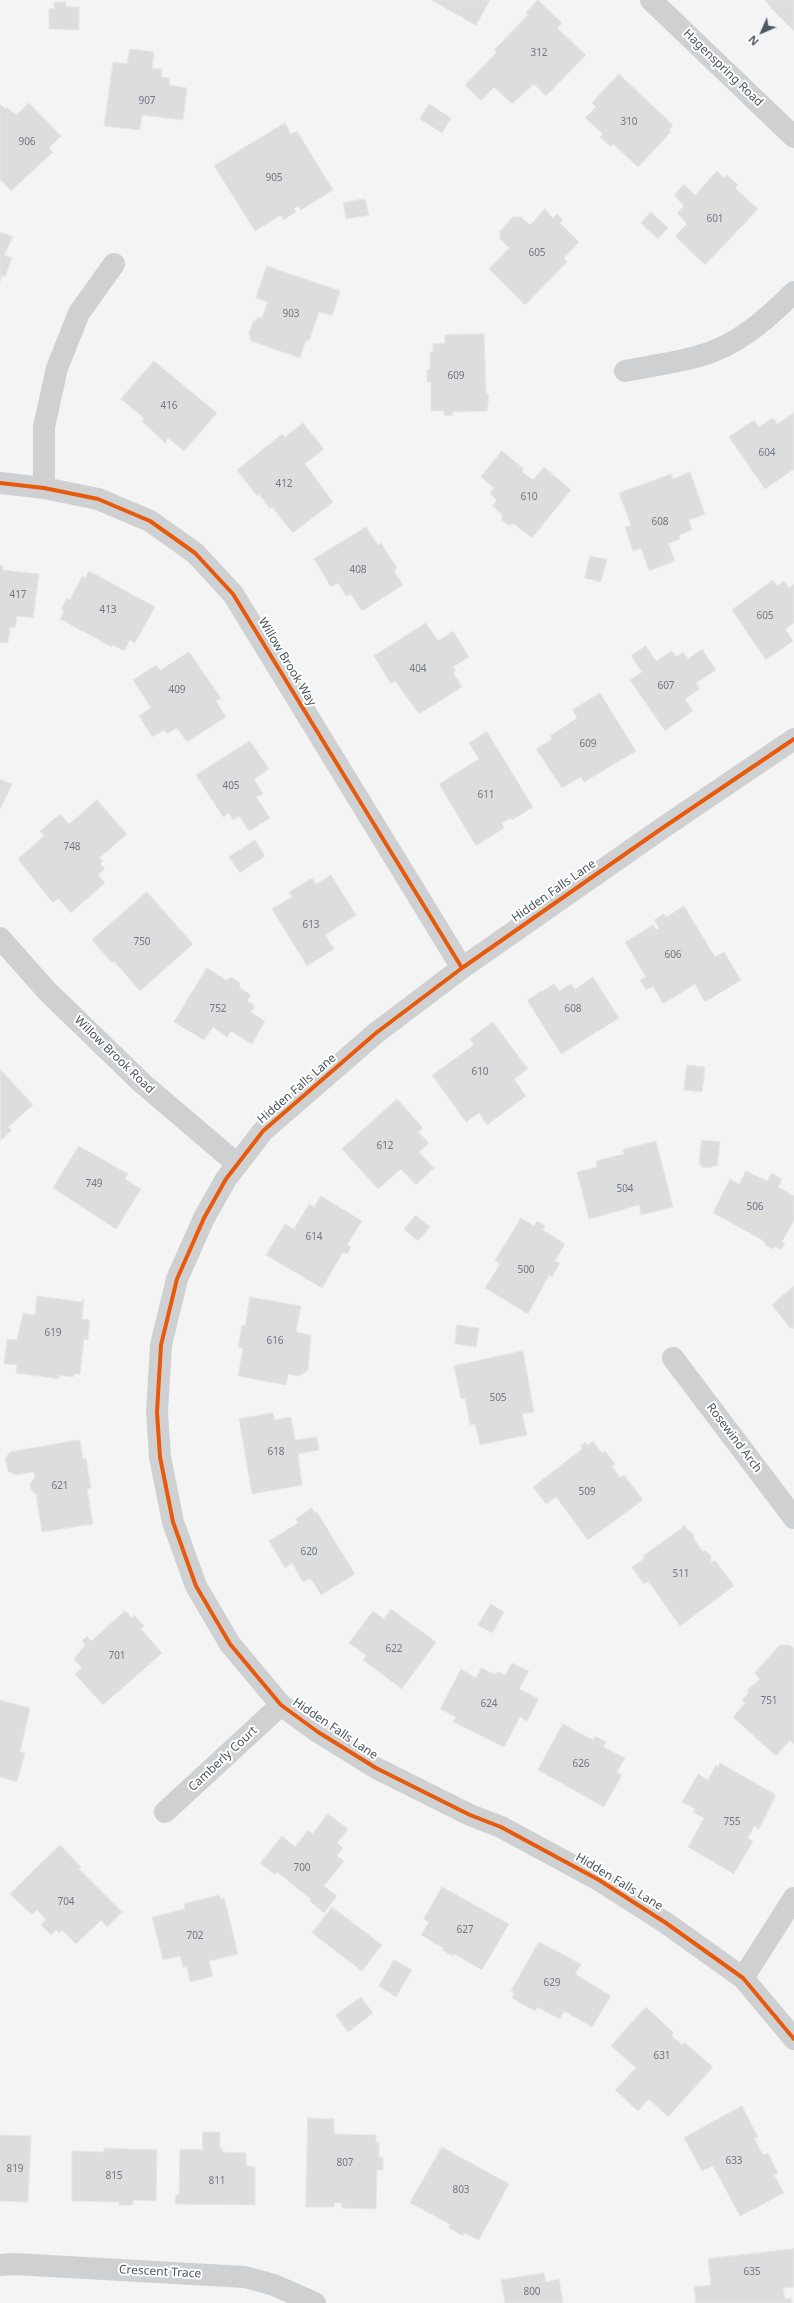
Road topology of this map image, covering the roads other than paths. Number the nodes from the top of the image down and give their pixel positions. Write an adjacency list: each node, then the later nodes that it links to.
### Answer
1 (651, 0): 2 (street, Hagenspring Road)
2 (794, 136)
3 (114, 264): 7 (street)
4 (794, 292): 5 (street)
5 (625, 371)
6 (0, 483): 7 (street, Willow Brook Way)
7 (44, 488): 10 (street, Willow Brook Way)
8 (794, 738): 10 (street, Hidden Falls Lane)
9 (0, 938): 11 (street, Willow Brook Road)
10 (462, 968): 11 (street, Hidden Falls Lane)
11 (237, 1164): 14 (street, Hidden Falls Lane)
12 (673, 1358): 13 (street, Rosewind Arch)
13 (794, 1518)
14 (281, 1706): 15 (street, Camberly Court); 17 (street, Hidden Falls Lane)
15 (165, 1812)
16 (794, 1898): 17 (street)
17 (742, 1978): 18 (street, Hidden Falls Lane)
18 (794, 2039)
19 (0, 2266): 20 (street, Crescent Trace)
20 (315, 2303)

